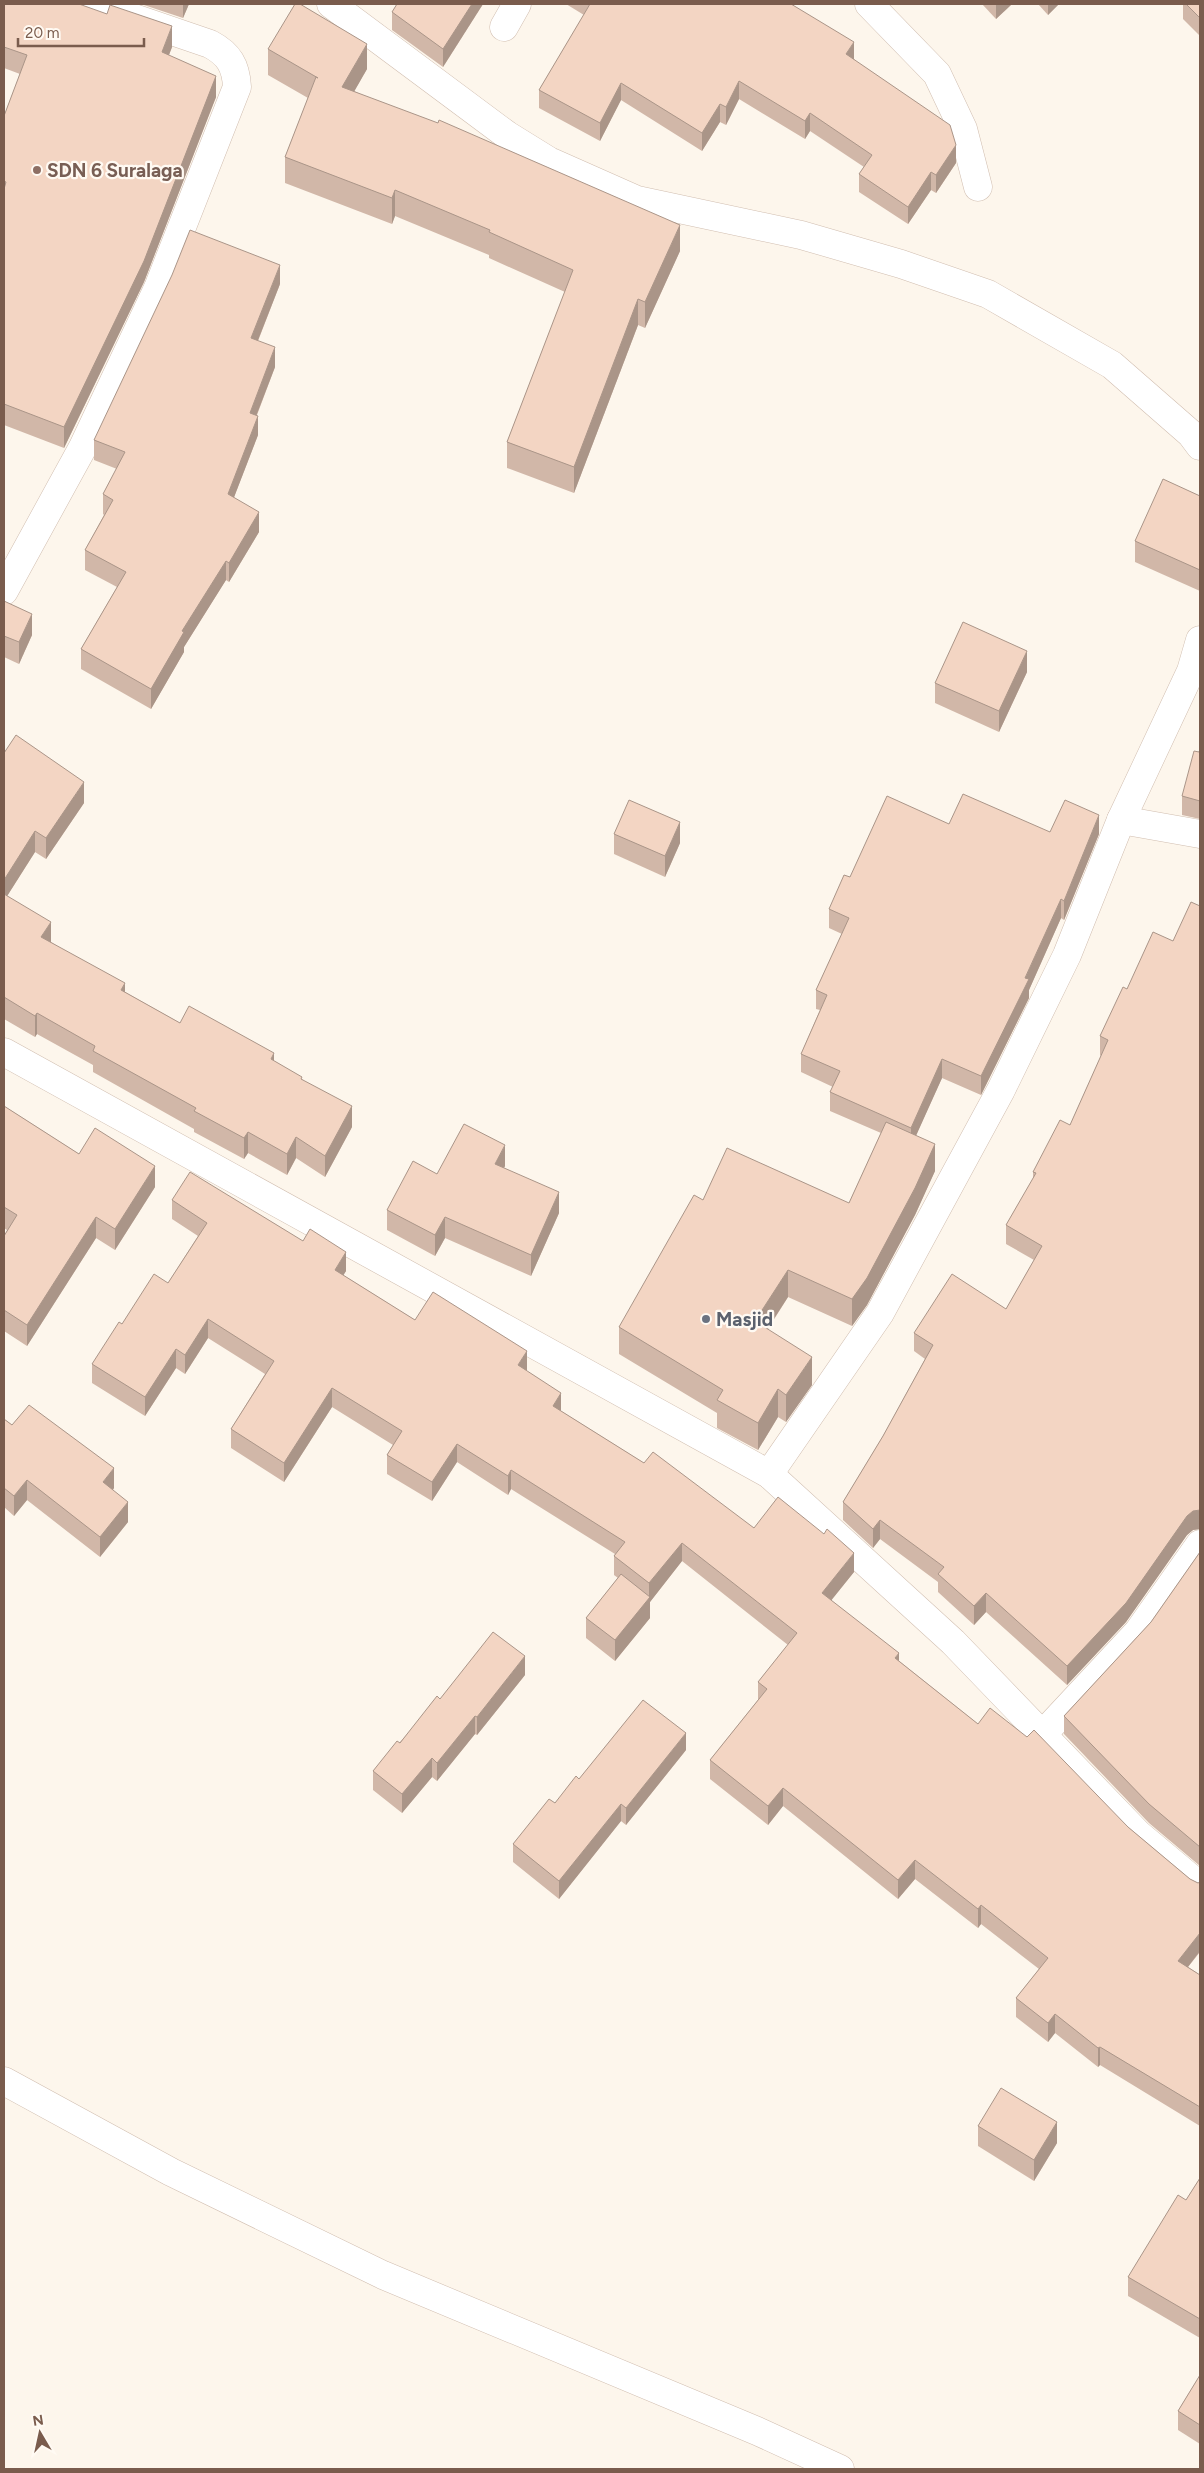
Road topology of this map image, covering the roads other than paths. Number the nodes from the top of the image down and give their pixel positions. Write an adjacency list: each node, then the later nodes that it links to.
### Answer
1 (93, 4): 6 (street)
2 (331, 4): 5 (street)
3 (870, 4): 4 (street)
4 (978, 186)
5 (1200, 446)
6 (4, 591)
7 (1200, 640): 8 (street)
8 (1121, 820): 9 (street); 11 (street)
9 (1200, 834)
10 (4, 1052): 11 (street)
11 (769, 1474): 13 (street)
12 (1200, 1544): 13 (street)
13 (1042, 1735): 14 (street)
14 (1200, 1886)
15 (4, 2081): 16 (street)
16 (840, 2469)

